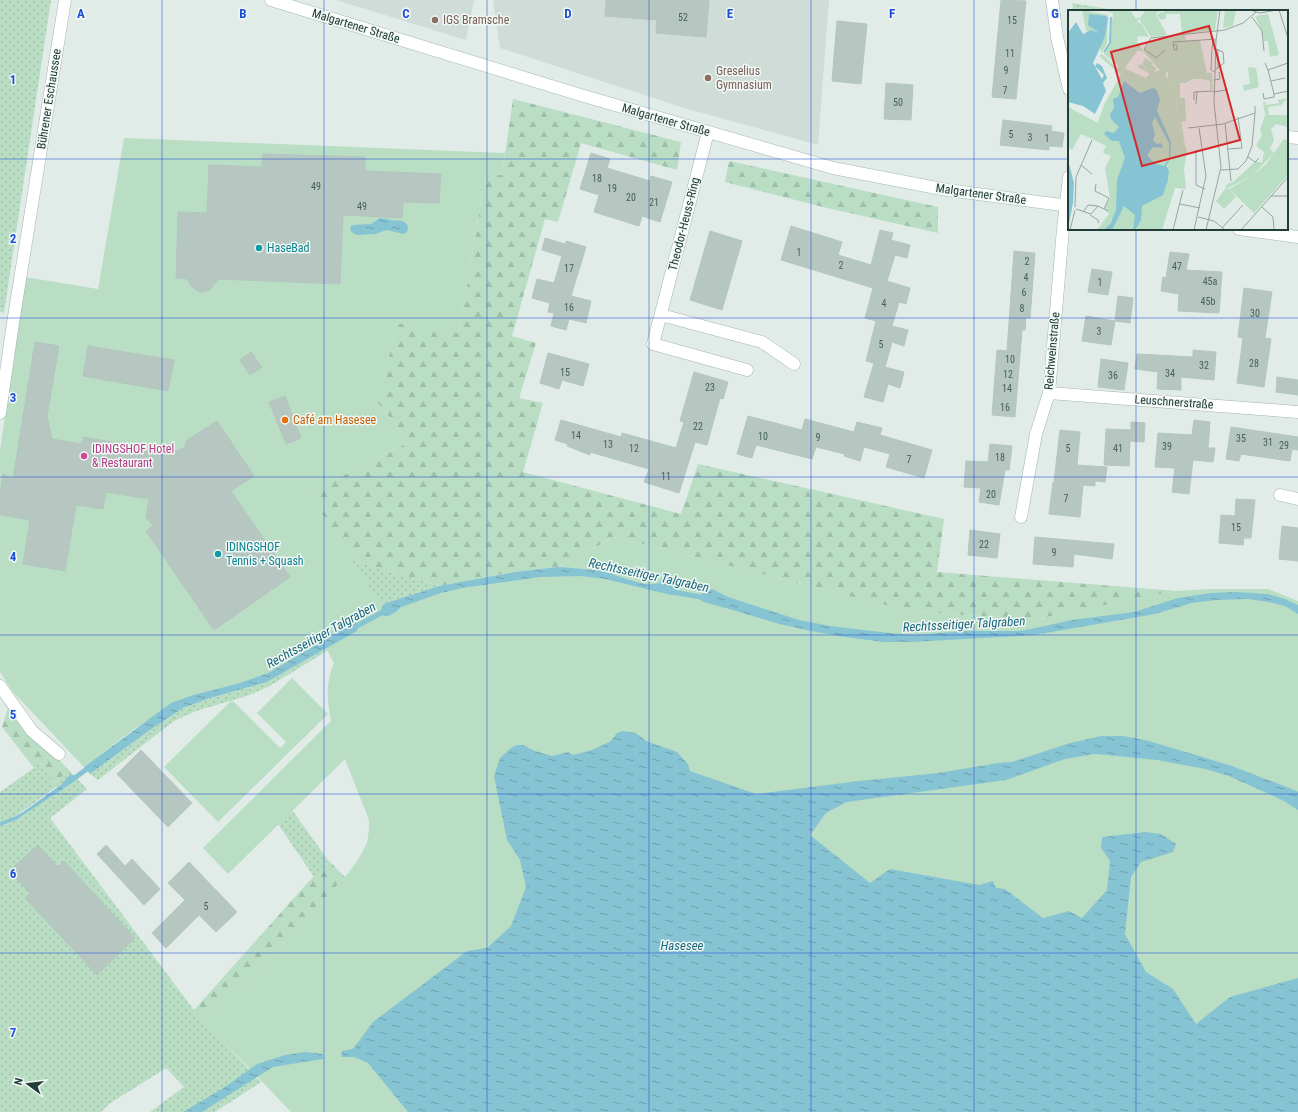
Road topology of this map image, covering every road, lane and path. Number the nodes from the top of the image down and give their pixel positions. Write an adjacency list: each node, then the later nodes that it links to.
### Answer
1 (65, 0): 17 (street, Bührener Eschaussee)
2 (271, 0): 5 (street, Malgartener Straße)
3 (1052, 0): 4 (street)
4 (1068, 85)
5 (708, 132): 9 (street, Malgartener Straße); 12 (street, Theodor-Heuss-Ring)
6 (1288, 137): 7 (street)
7 (1298, 138)
8 (1068, 192): 9 (street, Reichweinstraße)
9 (1067, 206): 15 (street, Reichweinstraße)
10 (1246, 230): 11 (street)
11 (1298, 237)
12 (661, 315): 13 (street); 14 (street, Theodor-Heuss-Ring)
13 (794, 364)
14 (747, 370)
15 (1049, 393): 16 (street, Leuschnerstraße); 20 (street, Reichweinstraße)
16 (1298, 412)
17 (0, 413)
18 (1280, 495): 19 (street)
19 (1298, 499)
20 (1021, 517)
21 (0, 686): 22 (street)
22 (59, 754)

